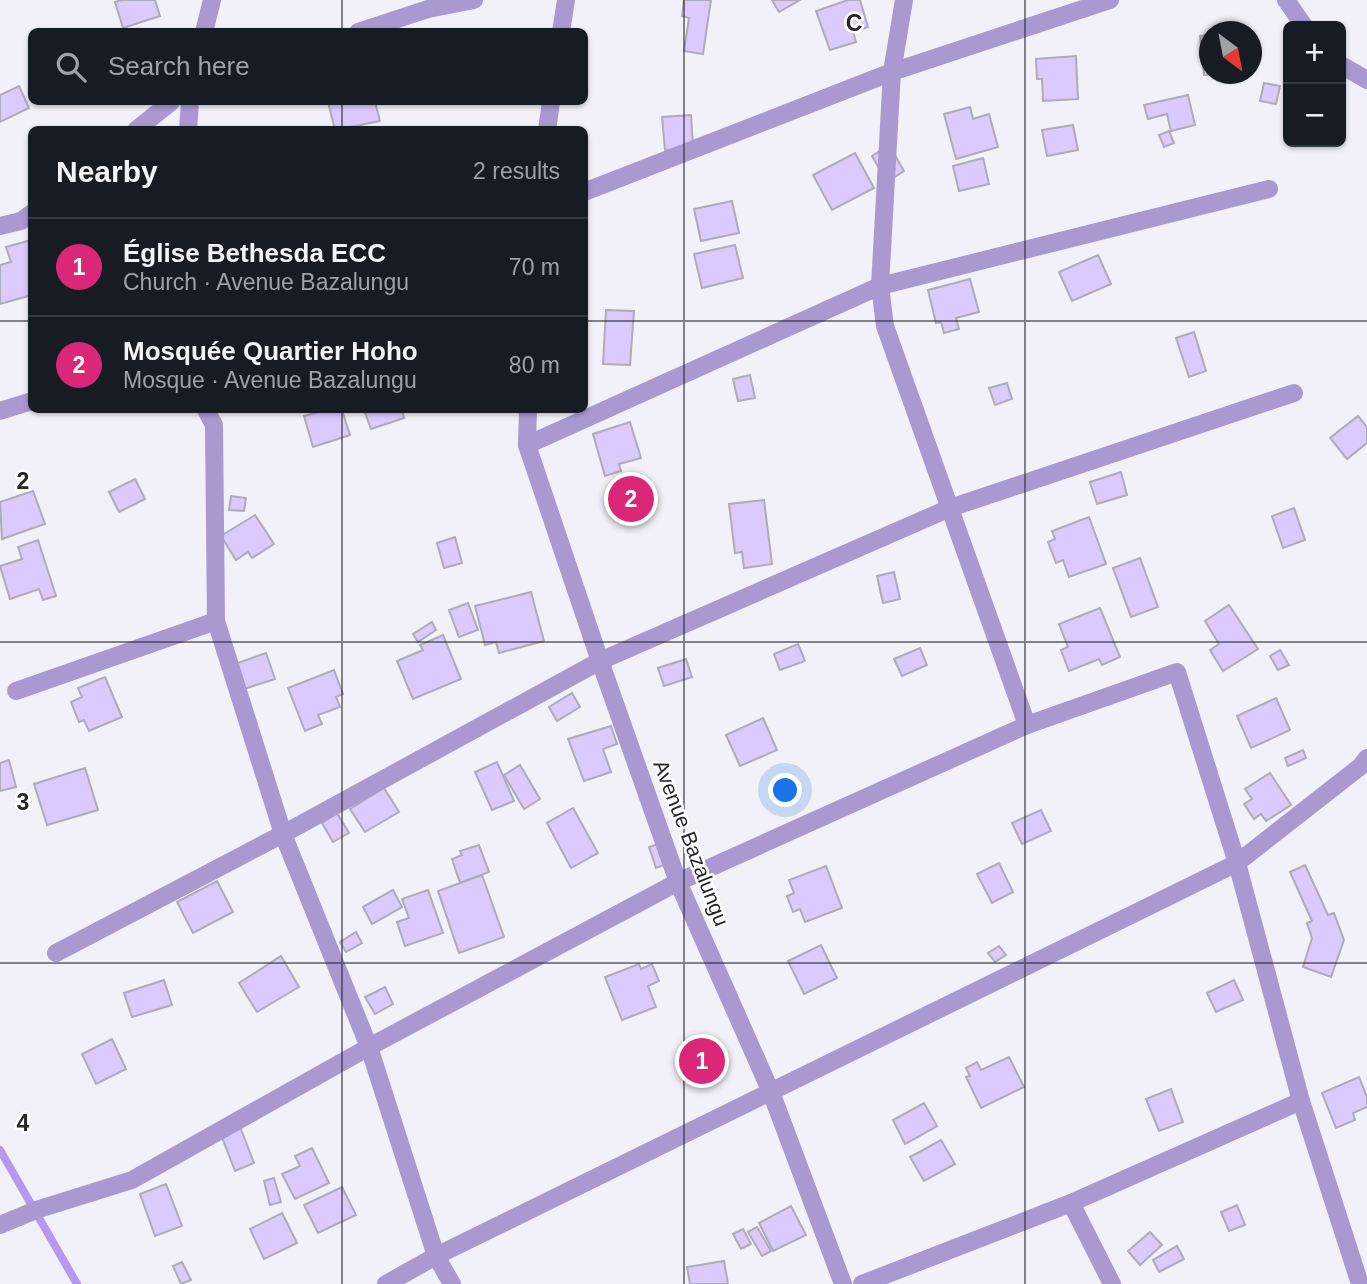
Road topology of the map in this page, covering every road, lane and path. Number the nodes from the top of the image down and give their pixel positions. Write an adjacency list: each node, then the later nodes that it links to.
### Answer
1 (212, 0): 8 (street)
2 (474, 0): 9 (street)
3 (566, 0): 10 (street)
4 (904, 0): 12 (street)
5 (1110, 0): 12 (street)
6 (1286, 0): 7 (street)
7 (1301, 21)
8 (205, 28)
9 (370, 28)
10 (562, 28)
11 (1346, 68): 13 (street)
12 (892, 72): 21 (street); 24 (street)
13 (1367, 80)
14 (167, 105): 17 (street)
15 (190, 105): 18 (street)
16 (551, 105): 19 (street)
17 (141, 126)
18 (188, 126)
19 (548, 126)
20 (1269, 189): 24 (street)
21 (588, 190)
22 (28, 216): 23 (street)
23 (0, 226)
24 (880, 286): 30 (street); 31 (street)
25 (1294, 393): 31 (street)
26 (28, 402): 27 (street)
27 (0, 411)
28 (208, 413): 32 (street)
29 (528, 413): 30 (street, Avenue Bazalungu)
30 (527, 445): 33 (street, Avenue Bazalungu)
31 (950, 508): 33 (street); 35 (street)
32 (216, 621): 34 (street); 38 (street)
33 (600, 661): 38 (street); 40 (street, Avenue Bazalungu)
34 (16, 691)
35 (1027, 725): 39 (street); 40 (street)
36 (1364, 762): 37 (street); 39 (street)
37 (1367, 783)
38 (282, 834): 41 (street); 42 (street)
39 (1237, 863): 43 (street); 44 (street)
40 (678, 882): 42 (street); 43 (street, Avenue Bazalungu)
41 (56, 953)
42 (369, 1047): 46 (street); 47 (street)
43 (771, 1092): 47 (street); 50 (street, Avenue Bazalungu)
44 (1301, 1101): 45 (street); 53 (street)
45 (1071, 1203): 51 (street); 52 (street)
46 (0, 1225)
47 (436, 1256): 48 (street); 49 (street)
48 (386, 1284)
49 (452, 1284)
50 (843, 1284)
51 (862, 1284)
52 (1112, 1284)
53 (1360, 1284)

